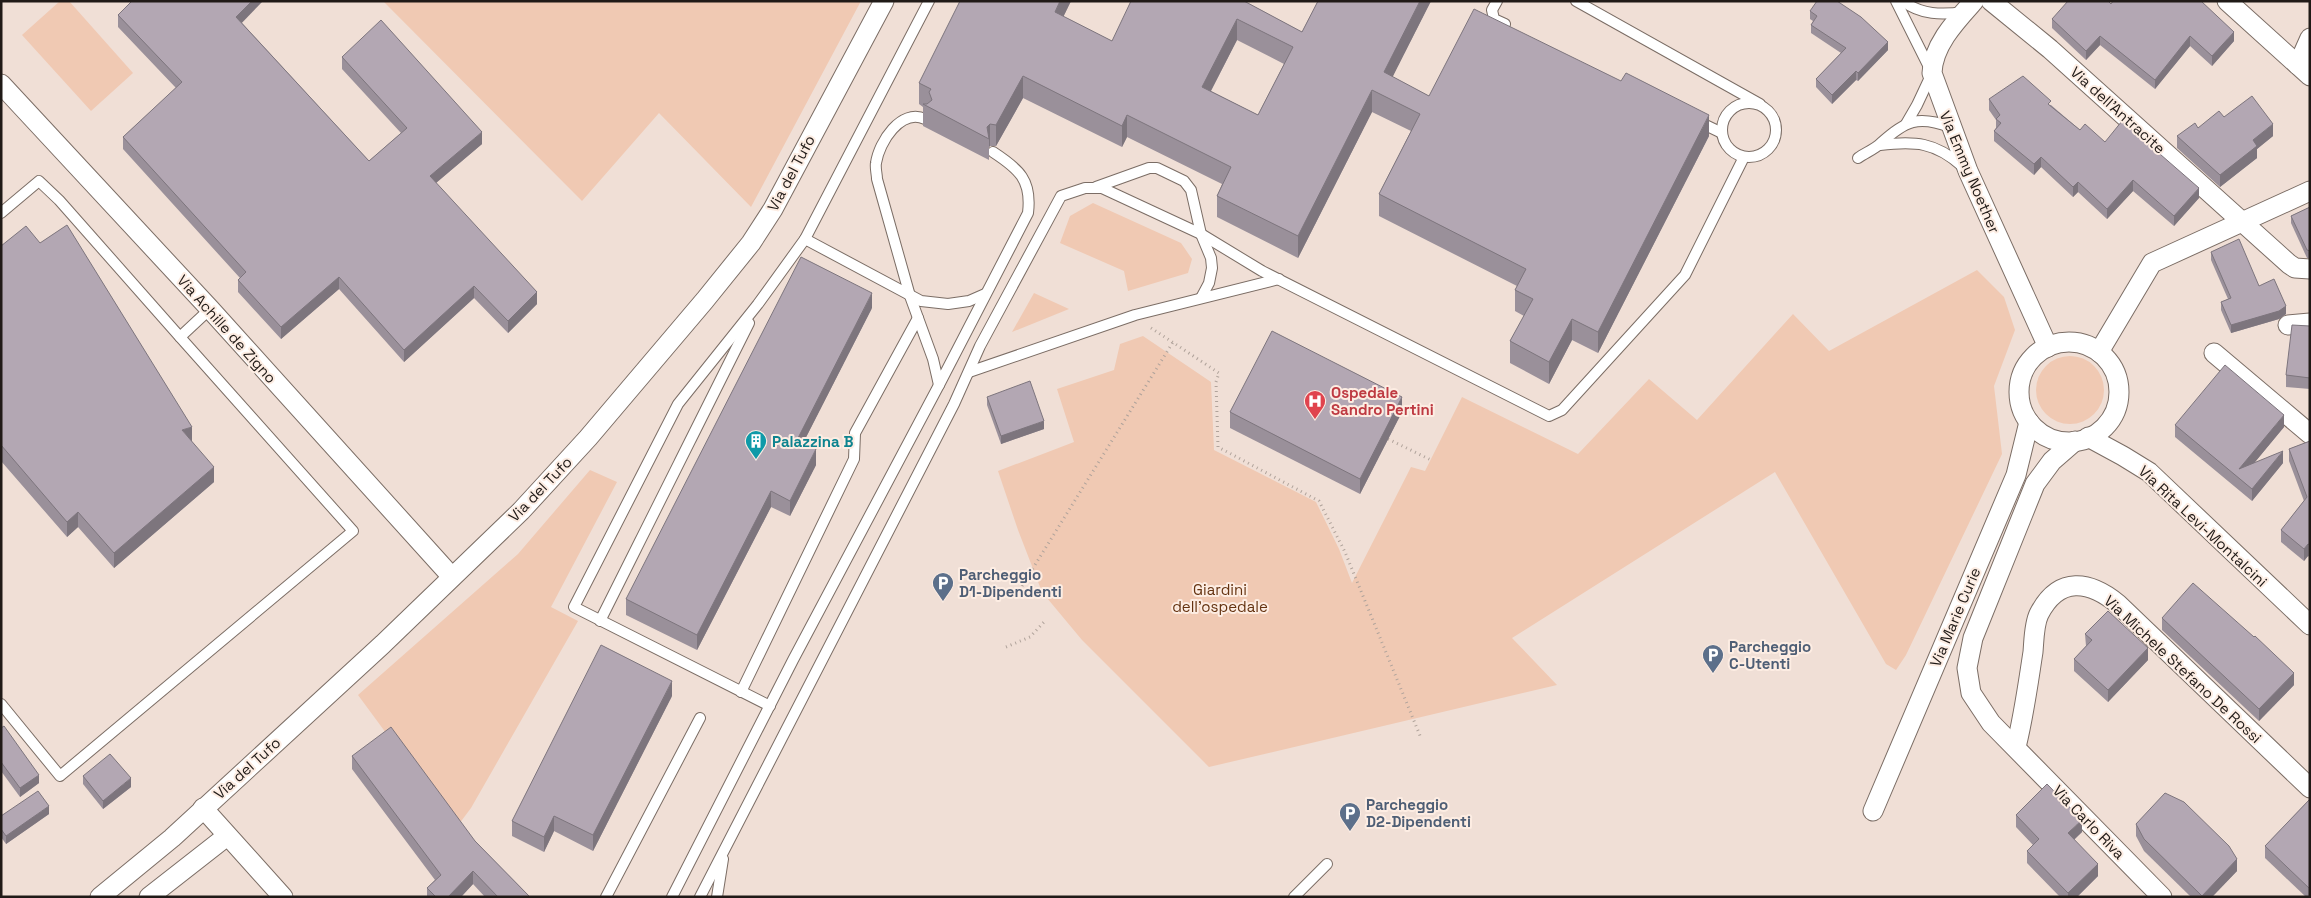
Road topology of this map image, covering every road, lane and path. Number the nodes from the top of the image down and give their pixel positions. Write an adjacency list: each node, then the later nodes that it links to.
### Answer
1 (884, 1): 55 (street, Via del Tufo)
2 (929, 1): 31 (lane)
3 (1498, 1): 10 (lane)
4 (1576, 1): 15 (lane)
5 (1896, 1): 13 (lane)
6 (1903, 1): 9 (lane)
7 (1991, 1): 29 (street, Via dell'Antracite)
8 (2227, 1): 12 (street)
9 (1970, 6): 13 (street)
10 (1512, 28)
11 (2310, 38): 12 (street)
12 (2304, 71)
13 (1932, 73): 18 (lane); 19 (street, Via Emmy Noether)
14 (1, 84): 38 (street, Via Achille de Zigno)
15 (1760, 104): 20 (lane); 23 (lane)
16 (1687, 116): 20 (lane)
17 (925, 119): 35 (lane)
18 (1906, 124): 19 (lane); 21 (lane)
19 (1950, 127): 25 (street, Via Emmy Noether)
20 (1722, 133): 23 (lane)
21 (1880, 145): 24 (lane); 25 (lane)
22 (993, 152): 34 (lane)
23 (1744, 157): 33 (lane)
24 (1858, 158)
25 (1968, 171): 45 (street, Via Emmy Noether)
26 (1095, 188): 30 (lane); 30 (lane); 48 (lane)
27 (2310, 191): 29 (street)
28 (1, 213): 43 (lane)
29 (2243, 222): 32 (street, Via dell'Antracite); 46 (street)
30 (1201, 234): 33 (lane); 36 (lane)
31 (806, 239): 35 (lane); 37 (lane)
32 (2310, 269)
33 (1279, 279): 36 (lane)
34 (985, 294): 35 (lane); 49 (lane)
35 (910, 296): 40 (lane)
36 (1202, 298): 39 (lane)
37 (758, 304): 57 (lane); 57 (lane)
38 (210, 310): 43 (lane); 55 (street, Via Achille de Zigno)
39 (1135, 315): 44 (path); 48 (lane)
40 (918, 318): 49 (lane); 61 (lane)
41 (2310, 323): 42 (street)
42 (2288, 325)
43 (180, 337): 62 (lane)
44 (1173, 342): 56 (path); 65 (path)
45 (2048, 347): 46 (street); 50 (street)
46 (2099, 352): 53 (street)
47 (2214, 353): 51 (street)
48 (969, 372): 71 (lane)
49 (939, 385): 63 (lane)
50 (2029, 422): 53 (street); 69 (street, Via Marie Curie)
51 (2310, 434)
52 (1388, 439): 54 (path)
53 (2082, 439): 59 (street, Via Rita Levi-Montalcini); 66 (street, Via Carlo Riva)
54 (1431, 460)
55 (452, 577): 68 (street, Via del Tufo)
56 (1022, 586)
57 (600, 621): 61 (lane)
58 (1044, 622): 60 (path)
59 (2310, 625)
60 (1006, 647)
61 (741, 692): 63 (lane)
62 (1, 704)
63 (770, 706): 77 (lane)
64 (700, 718): 76 (lane)
65 (1421, 738)
66 (2016, 747): 67 (street, Via Michele Stefano De Rossi); 81 (street, Via Carlo Riva)
67 (2310, 788)
68 (202, 808): 70 (street); 73 (street, Via del Tufo)
69 (1873, 811)
70 (226, 836): 74 (street); 75 (street)
71 (724, 850): 78 (lane); 79 (lane)
72 (1327, 864): 80 (lane)
73 (100, 897)
74 (149, 897)
75 (283, 897)
76 (606, 897)
77 (672, 897)
78 (700, 897)
79 (717, 897)
80 (1294, 897)
81 (2162, 897)

